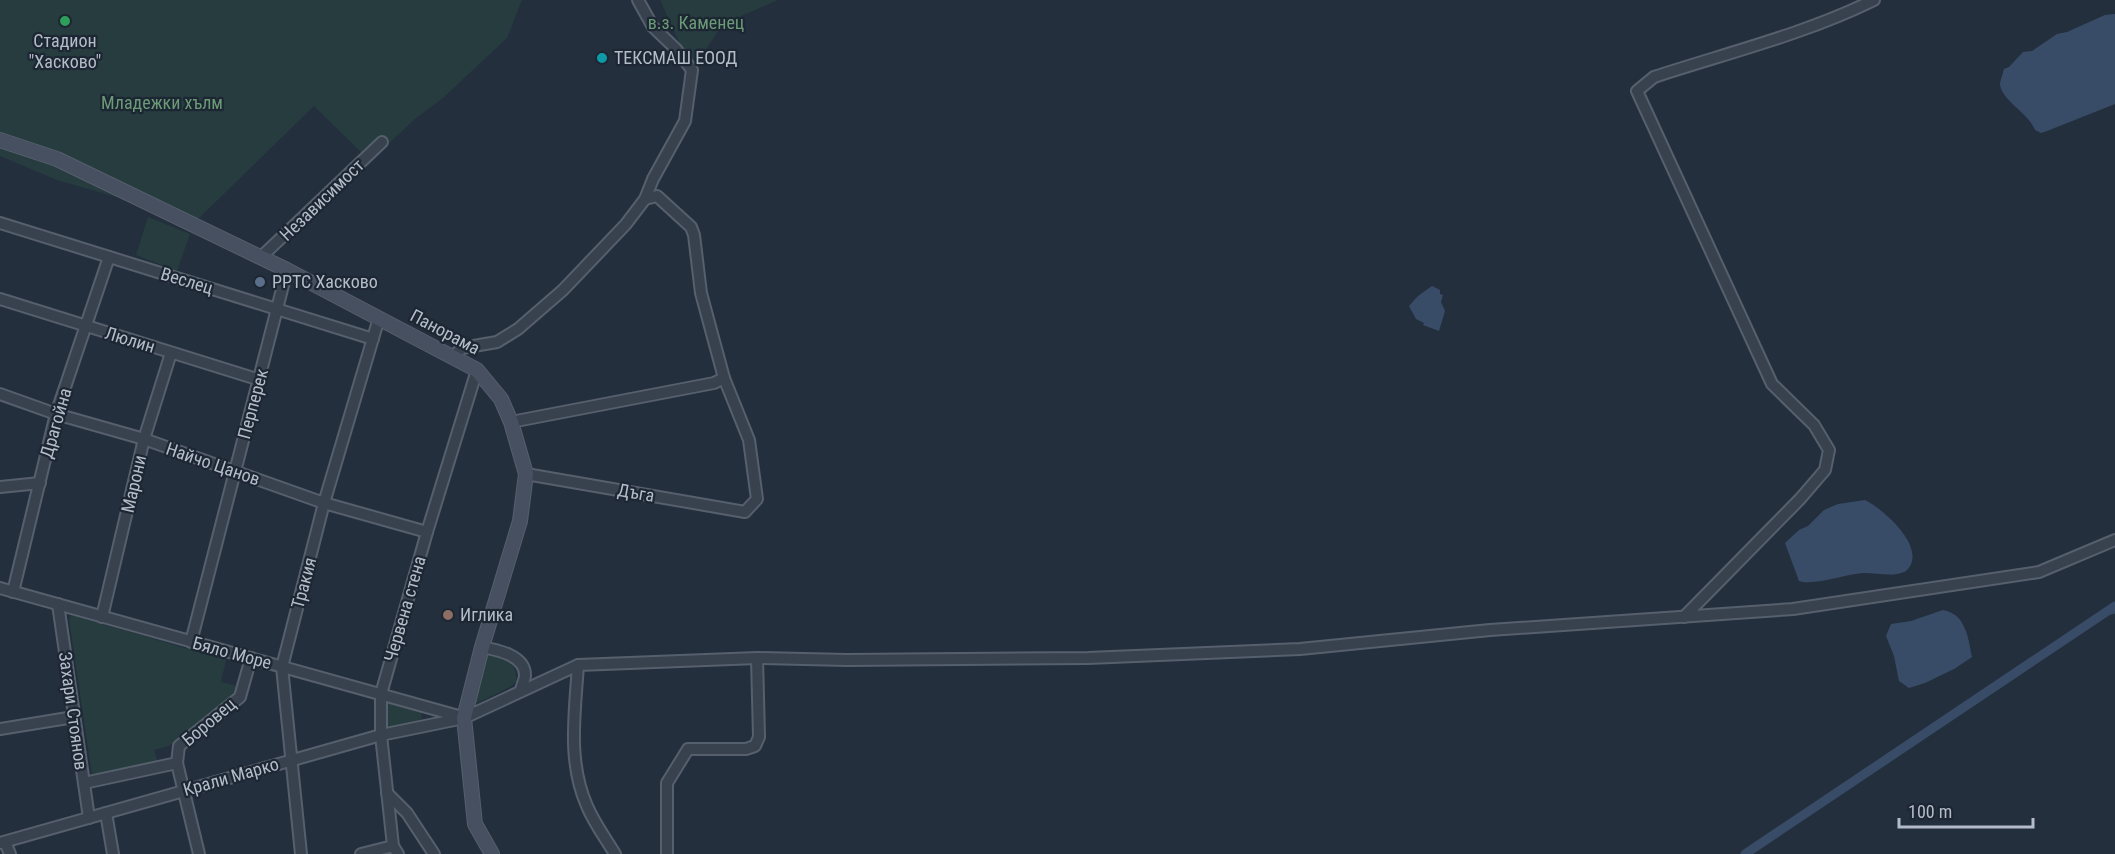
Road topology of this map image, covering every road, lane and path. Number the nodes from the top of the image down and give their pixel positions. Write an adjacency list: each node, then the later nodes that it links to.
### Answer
1 (638, 0): 5 (street)
2 (1874, 0): 35 (street)
3 (0, 140): 8 (street, Панорама)
4 (382, 142): 8 (street, Независимост)
5 (645, 199): 16 (street); 18 (street)
6 (0, 223): 7 (street, Веслец)
7 (110, 257): 11 (street, Веслец); 13 (street, Драгойна)
8 (261, 257): 9 (street, Панорама)
9 (287, 270): 11 (street, Перперек); 12 (street, Панорама)
10 (0, 299): 13 (street, Люлин)
11 (278, 309): 14 (street, Веслец); 19 (street, Перперек)
12 (379, 318): 14 (street, Тракия); 16 (street, Панорама)
13 (86, 326): 15 (street, Люлин); 21 (street, Драгойна)
14 (374, 339): 28 (street, Тракия)
15 (171, 353): 19 (street, Люлин); 23 (street, Марони)
16 (454, 356): 17 (street, Панорама)
17 (477, 370): 22 (street, Панорама); 29 (street, Червена стена)
18 (724, 378): 22 (street); 25 (street, Дъга)
19 (260, 380): 24 (street, Перперек)
20 (0, 394): 21 (street, Найчо Цанов)
21 (56, 414): 23 (street, Найчо Цанов); 26 (street, Драгойна)
22 (511, 422): 25 (street, Панорама)
23 (144, 440): 24 (street, Найчо Цанов); 34 (street, Марони)
24 (234, 472): 28 (street, Найчо Цанов); 36 (street, Перперек)
25 (526, 474): 37 (street, Панорама)
26 (40, 483): 27 (street); 32 (street, Драгойна)
27 (0, 487)
28 (324, 502): 29 (street, Найчо Цанов); 41 (street, Тракия)
29 (427, 532): 43 (street, Червена стена)
30 (2115, 540): 35 (street)
31 (0, 588): 32 (street, Бяло Море)
32 (13, 592): 33 (street, Бяло Море)
33 (58, 604): 34 (street, Бяло Море); 44 (street, Захари Стоянов)
34 (102, 617): 36 (street, Бяло Море)
35 (1684, 617): 39 (street)
36 (190, 642): 38 (street, Бяло Море)
37 (482, 647): 42 (street); 45 (street, Панорама)
38 (251, 658): 41 (street, Бяло Море); 49 (street, Боровец)
39 (757, 658): 40 (street); 65 (street)
40 (578, 664): 42 (street, Крали Марко); 64 (street)
41 (282, 667): 43 (street, Бяло Море); 48 (street, Тракия)
42 (521, 690): 45 (street, Крали Марко)
43 (381, 694): 45 (street, Бяло Море); 47 (street, Червена стена)
44 (74, 717): 46 (street); 50 (street, Захари Стоянов)
45 (464, 718): 47 (street, Крали Марко); 63 (street, Панорама)
46 (0, 729)
47 (381, 735): 48 (street, Крали Марко); 52 (street, Червена стена)
48 (290, 760): 51 (street, Крали Марко); 60 (street, Тракия)
49 (177, 763): 50 (street, Боровец); 51 (street)
50 (84, 783): 54 (street, Захари Стоянов)
51 (183, 791): 53 (street, Крали Марко); 59 (street)
52 (387, 793): 56 (street, Червена стена); 62 (street)
53 (106, 813): 54 (street, Крали Марко); 58 (street)
54 (89, 818): 55 (street, Крали Марко)
55 (2, 842): 57 (street)
56 (395, 850): 61 (street)
57 (10, 854)
58 (113, 854)
59 (199, 854)
60 (301, 854)
61 (361, 854)
62 (434, 854)
63 (492, 854)
64 (615, 854)
65 (667, 854)

